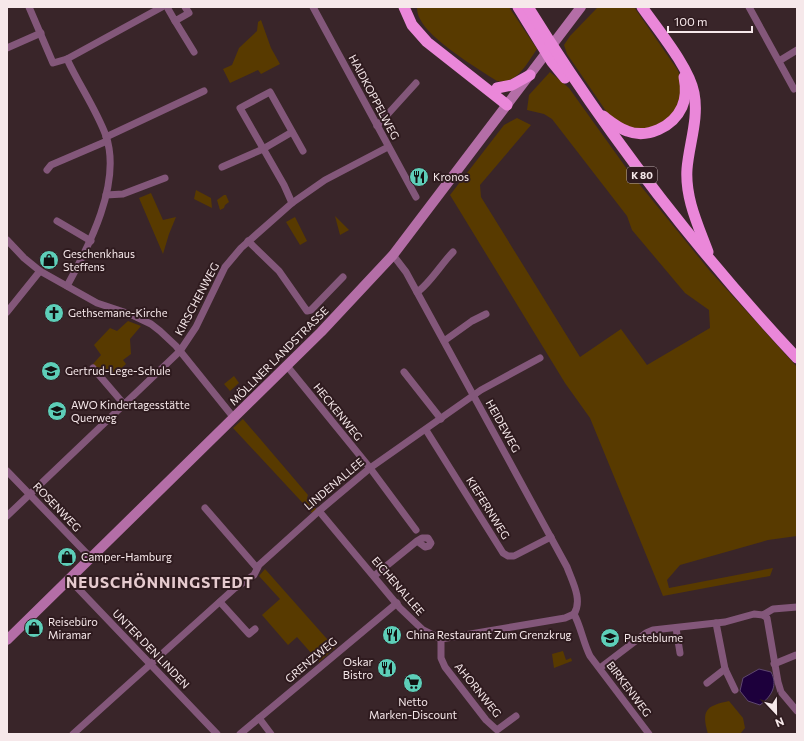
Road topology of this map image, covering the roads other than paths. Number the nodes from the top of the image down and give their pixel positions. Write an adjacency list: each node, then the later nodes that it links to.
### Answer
1 (29, 7): 14 (street)
2 (162, 7): 18 (street)
3 (167, 7): 13 (street)
4 (185, 7): 13 (street)
5 (313, 7): 29 (street, HAIDKOPPELWEG)
6 (404, 7): 27 (highway)
7 (412, 7): 23 (highway)
8 (518, 7): 26 (highway)
9 (528, 7): 26 (highway, K 80)
10 (581, 7): 21 (main road, MÖLLNER LANDSTRASSE)
11 (642, 7): 20 (highway)
12 (749, 7): 19 (street)
13 (175, 21): 17 (street)
14 (41, 33): 15 (street); 18 (street)
15 (7, 48)
16 (797, 50): 19 (street)
17 (194, 52)
18 (67, 59): 31 (street)
19 (779, 61): 24 (street)
20 (683, 68): 28 (highway); 47 (highway)
21 (530, 75): 23 (highway); 27 (main road, MÖLLNER LANDSTRASSE)
22 (416, 83): 29 (street)
23 (497, 88): 27 (highway)
24 (794, 89)
25 (204, 91): 31 (street)
26 (585, 96): 28 (highway, K 80)
27 (507, 105): 46 (main road, MÖLLNER LANDSTRASSE)
28 (595, 110): 47 (highway, K 80)
29 (377, 126): 32 (street, HAIDKOPPELWEG)
30 (292, 132): 33 (street); 33 (street); 34 (street)
31 (107, 139): 36 (street); 38 (street)
32 (388, 147): 39 (street, HAIDKOPPELWEG); 40 (street, KIRSCHENWEG)
33 (263, 149): 35 (street); 40 (street)
34 (303, 151)
35 (222, 167)
36 (47, 170)
37 (165, 178): 38 (street)
38 (106, 195): 43 (street)
39 (416, 197)
40 (292, 204): 44 (street, KIRSCHENWEG)
41 (57, 221): 43 (street)
42 (7, 240): 48 (street)
43 (91, 241): 50 (street)
44 (248, 241): 49 (street); 55 (street, KIRSCHENWEG)
45 (453, 252): 51 (street)
46 (393, 255): 51 (street, HEIDEWEG); 58 (main road, MÖLLNER LANDSTRASSE)
47 (712, 261): 57 (highway, K 80)
48 (40, 271): 50 (street); 52 (street)
49 (343, 277)
50 (67, 286): 55 (street)
51 (417, 292): 54 (street, HEIDEWEG)
52 (7, 312)
53 (486, 314): 54 (street)
54 (444, 341): 61 (street, HEIDEWEG)
55 (180, 351): 62 (street, KIRSCHENWEG); 63 (street)
56 (540, 358): 61 (street, LINDENALLEE)
57 (797, 358)
58 (286, 366): 63 (main road, MÖLLNER LANDSTRASSE); 66 (street, HECKENWEG)
59 (93, 368): 62 (street)
60 (404, 372): 64 (street)
61 (474, 396): 64 (street, LINDENALLEE); 73 (street, HEIDEWEG)
62 (123, 403): 68 (street, KIRSCHENWEG)
63 (234, 418): 75 (main road, MÖLLNER LANDSTRASSE)
64 (441, 420): 65 (street, LINDENALLEE)
65 (426, 430): 66 (street, LINDENALLEE); 73 (street, KIEFERNWEG)
66 (370, 468): 70 (street, LINDENALLEE); 72 (street, HECKENWEG)
67 (7, 471): 68 (street, ROSENWEG)
68 (30, 495): 71 (street, KIRSCHENWEG); 75 (street, ROSENWEG)
69 (205, 508): 76 (street)
70 (319, 511): 76 (street, LINDENALLEE); 77 (street, EICHENALLEE)
71 (7, 516)
72 (416, 530)
73 (551, 537): 82 (street, HEIDEWEG)
74 (417, 541): 77 (street)
75 (91, 558): 78 (main road, MÖLLNER LANDSTRASSE)
76 (257, 568): 79 (street, LINDENALLEE)
77 (374, 576): 80 (street, EICHENALLEE)
78 (69, 579): 88 (main road, MÖLLNER LANDSTRASSE); 92 (street, UNTER DEN LINDEN)
79 (220, 602): 86 (street); 92 (street, LINDENALLEE)
80 (397, 603): 87 (street, EICHENALLEE); 99 (street, GRENZWEG)
81 (797, 607): 83 (street)
82 (574, 614): 87 (street); 93 (street, BIRKENWEG)
83 (763, 615): 84 (street); 91 (street)
84 (716, 623): 85 (street); 94 (street)
85 (676, 628): 89 (street); 93 (street)
86 (255, 629)
87 (441, 639): 98 (street, AHORNWEG)
88 (7, 640)
89 (680, 653)
90 (796, 655): 91 (street)
91 (774, 664): 97 (street)
92 (151, 665): 100 (street, LINDENALLEE); 101 (street, UNTER DEN LINDEN)
93 (600, 668): 104 (street, BIRKENWEG)
94 (725, 669): 95 (street); 96 (street)
95 (707, 683)
96 (735, 690)
97 (797, 711)
98 (516, 716)
99 (259, 718): 102 (street, GRENZWEG); 103 (street)
100 (78, 732)
101 (218, 734)
102 (240, 734)
103 (271, 734)
104 (649, 734)

